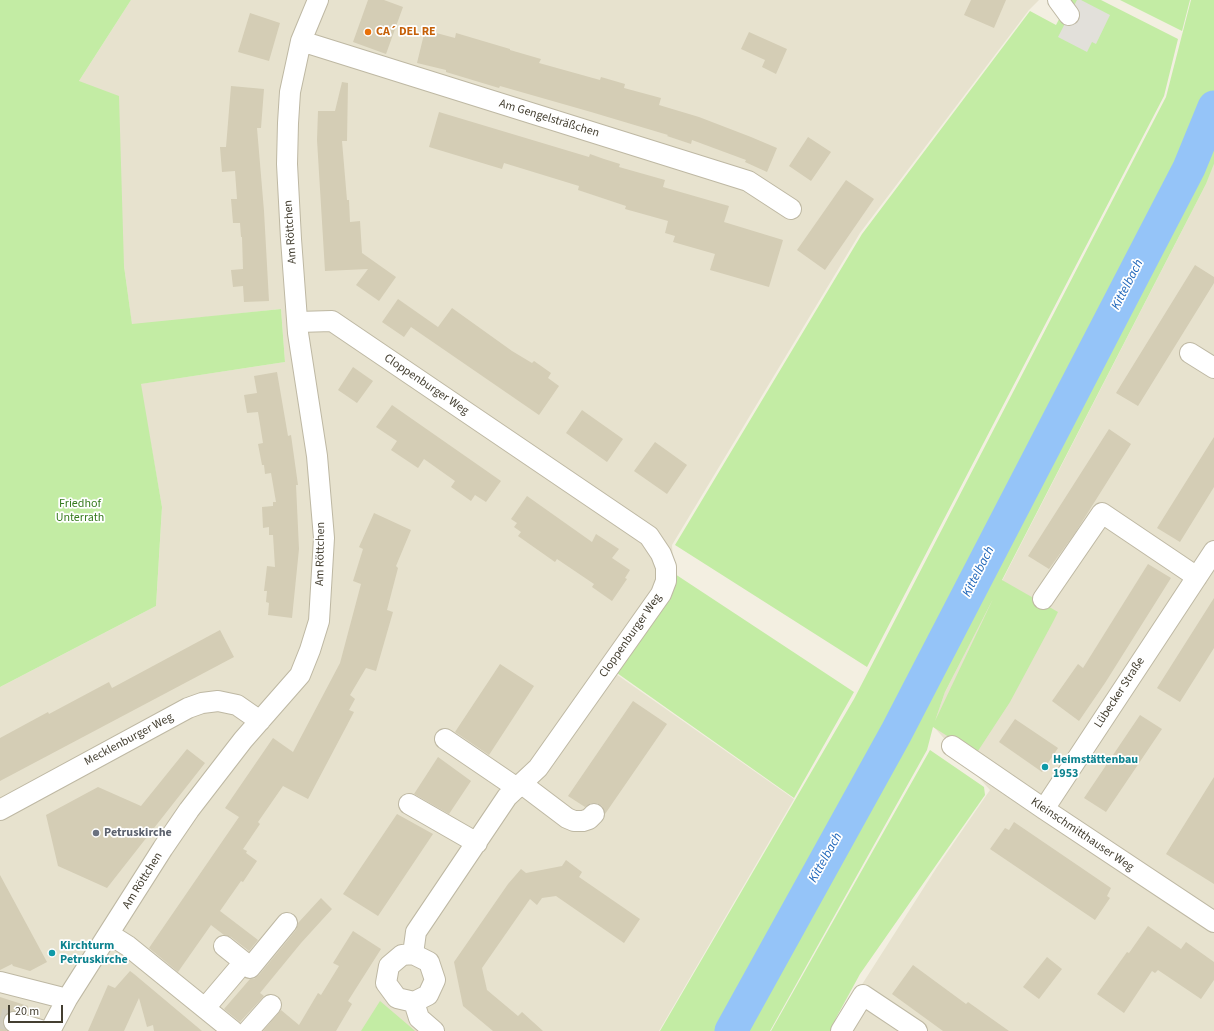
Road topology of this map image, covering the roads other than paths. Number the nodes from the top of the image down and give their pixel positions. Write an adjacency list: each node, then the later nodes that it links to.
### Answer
1 (318, 0): 2 (street, Am Röttchen)
2 (301, 41): 3 (street, Am Gengelsträßchen); 4 (street, Am Röttchen)
3 (791, 209)
4 (298, 322): 10 (street, Am Röttchen); 13 (street, Cloppenburger Weg)
5 (1190, 353): 6 (street)
6 (1214, 368)
7 (1214, 551): 8 (street, Lübecker Straße)
8 (1197, 577): 9 (street); 16 (street, Lübecker Straße)
9 (1043, 600)
10 (260, 721): 15 (street, Mecklenburger Weg); 21 (street, Am Röttchen)
11 (445, 739): 13 (street)
12 (952, 746): 16 (street, Kleinschmitthauser Weg)
13 (519, 786): 17 (street); 18 (street, Cloppenburger Weg)
14 (409, 804): 18 (street)
15 (0, 810)
16 (1044, 810): 19 (street, Kleinschmitthauser Weg)
17 (594, 814)
18 (477, 843): 23 (street, Cloppenburger Weg)
19 (1214, 922)
20 (287, 923): 24 (street)
21 (109, 934): 26 (street, Am Röttchen); 29 (street)
22 (224, 946): 24 (street)
23 (413, 954): 27 (street); 27 (street)
24 (244, 962): 29 (street)
25 (0, 982): 26 (street)
26 (67, 1000): 32 (street, Am Röttchen)
27 (414, 1002): 35 (street)
28 (271, 1005): 34 (street)
29 (205, 1008): 33 (street)
30 (14, 1022): 31 (street)
31 (44, 1031)
32 (50, 1031)
33 (233, 1031)
34 (248, 1031)
35 (434, 1031)
36 (841, 1031): 37 (street)
37 (917, 1031)

